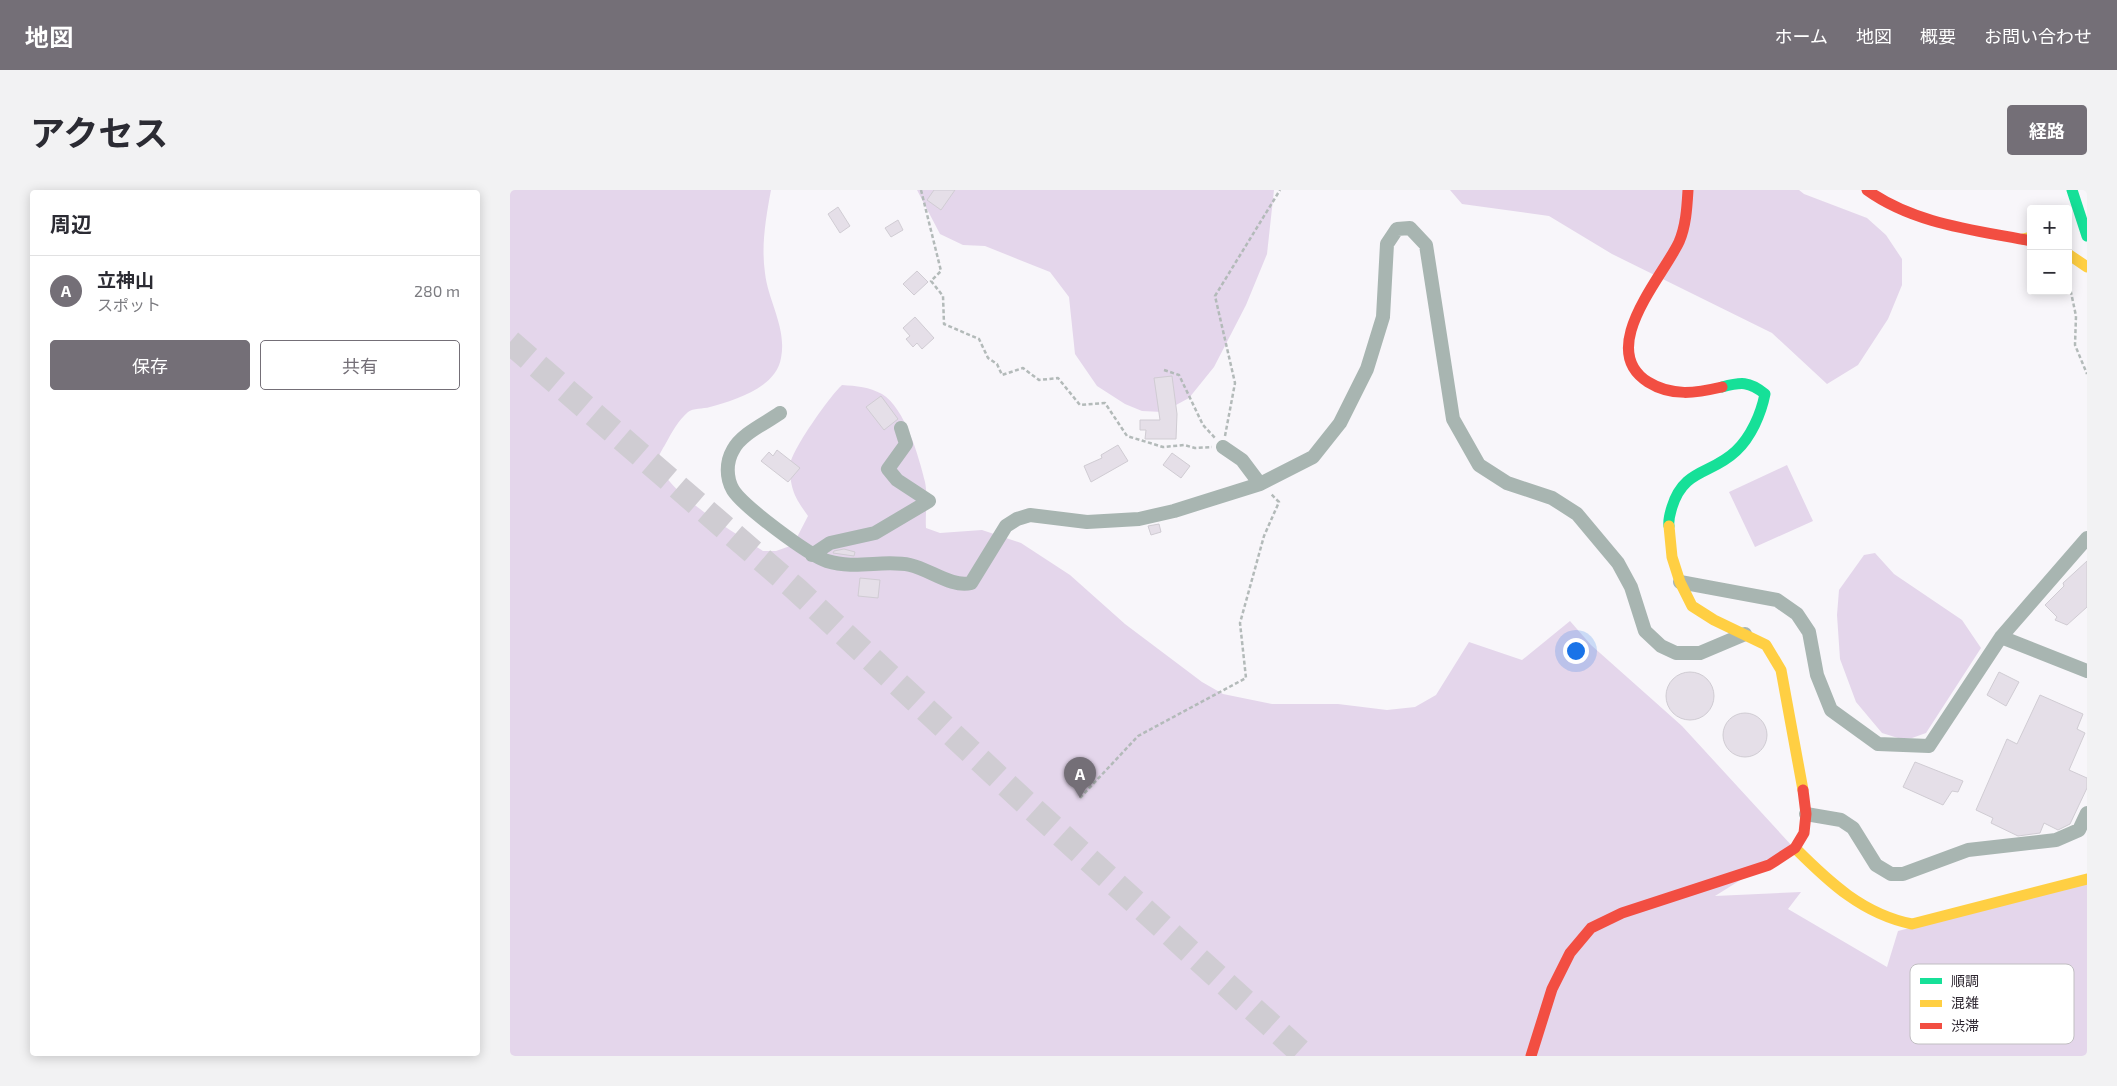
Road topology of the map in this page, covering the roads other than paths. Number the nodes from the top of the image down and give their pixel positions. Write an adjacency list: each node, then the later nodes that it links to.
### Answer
1 (1688, 190): 20 (street)
2 (1867, 190): 9 (street)
3 (2065, 190): 6 (street)
4 (2072, 190): 8 (street)
5 (2080, 190): 7 (street)
6 (2066, 205)
7 (2087, 210)
8 (2087, 236)
9 (2027, 239)
10 (2072, 249): 11 (street)
11 (2087, 252)
12 (2072, 257): 13 (street)
13 (2087, 267)
14 (780, 413): 19 (street)
15 (901, 428): 19 (street)
16 (1223, 447): 17 (street)
17 (1260, 484): 19 (street); 21 (street)
18 (2087, 538): 22 (street)
19 (812, 554)
20 (1680, 582): 21 (street); 22 (street)
21 (1745, 634): 25 (street)
22 (2001, 637): 23 (street)
23 (2087, 671)
24 (2087, 813): 25 (street)
25 (1806, 814): 26 (street)
26 (1795, 848): 27 (street); 28 (street)
27 (2087, 878)
28 (1531, 1056)

